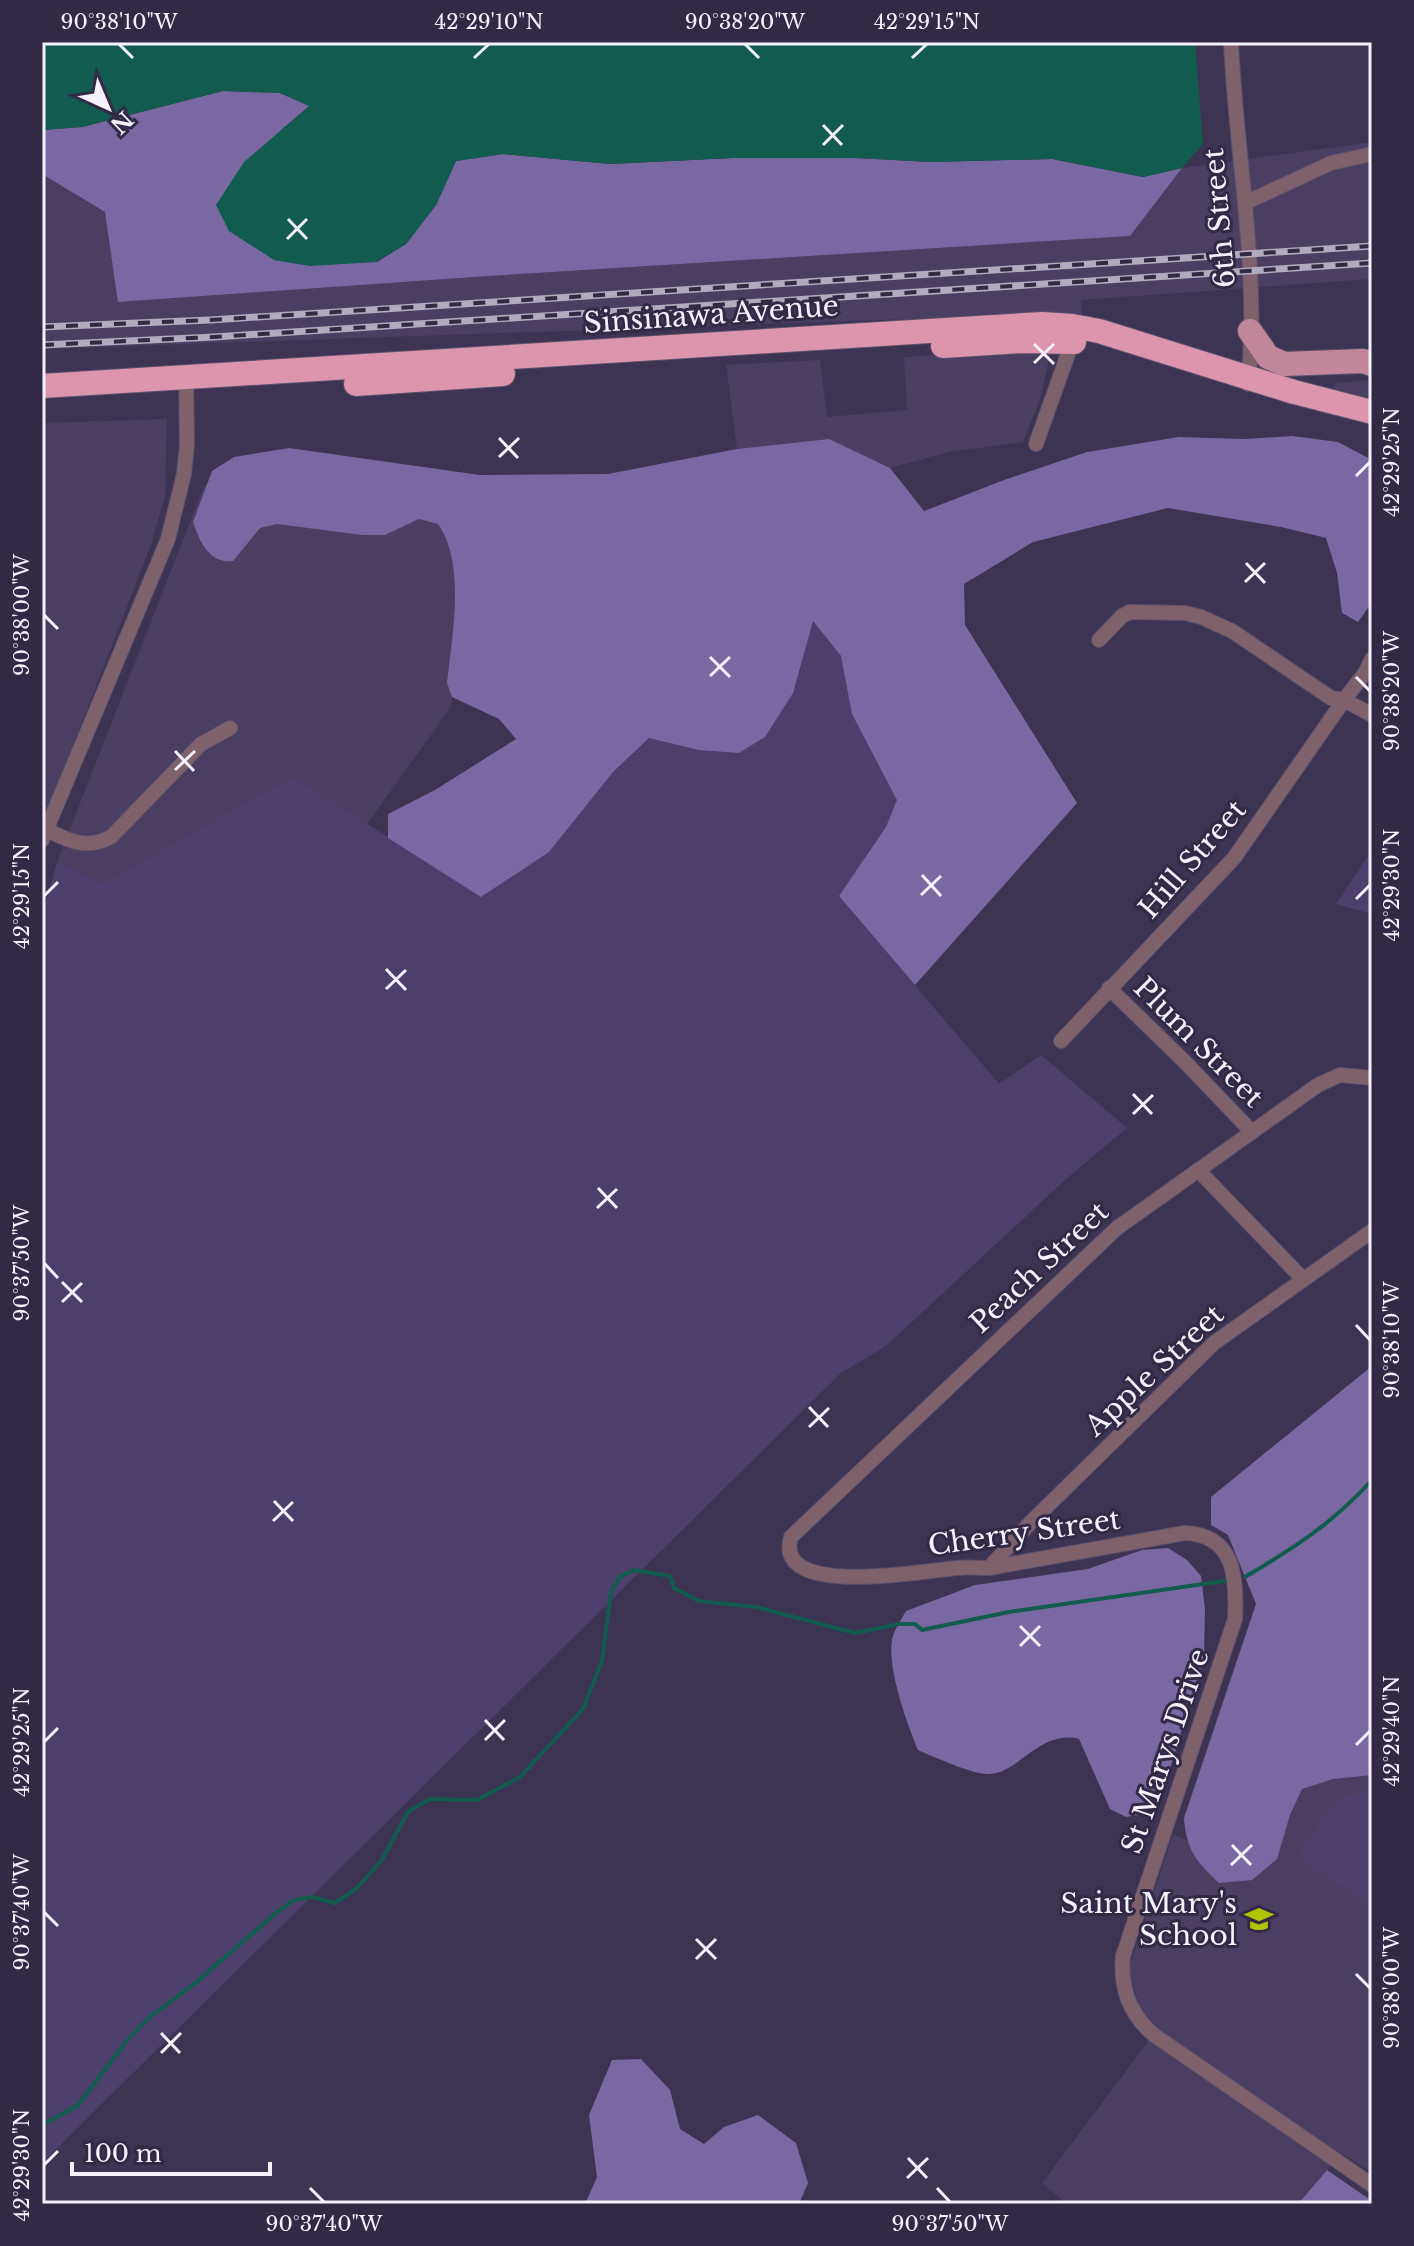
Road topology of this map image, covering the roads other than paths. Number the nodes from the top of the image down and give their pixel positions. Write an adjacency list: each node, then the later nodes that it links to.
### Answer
1 (1231, 42): 3 (street, 6th Street)
2 (1372, 154): 3 (street)
3 (1245, 203): 4 (street, 6th Street)
4 (1250, 331): 6 (main road); 8 (street, 6th Street)
5 (1071, 334): 8 (highway, Sinsinawa Avenue); 10 (highway, Sinsinawa Avenue); 15 (street)
6 (1372, 364)
7 (1372, 372): 11 (main road)
8 (1248, 382): 11 (highway, Sinsinawa Avenue)
9 (42, 386): 10 (highway, Sinsinawa Avenue)
10 (186, 386): 12 (highway, Sinsinawa Avenue); 21 (street)
11 (1292, 397): 13 (highway, Sinsinawa Avenue); 14 (highway, Sinsinawa Avenue)
12 (42, 403)
13 (1372, 412)
14 (1372, 426)
15 (1036, 444)
16 (1099, 640): 18 (street)
17 (1372, 659): 18 (street, Hill Street)
18 (1344, 700): 19 (street); 22 (street, Hill Street)
19 (1372, 715)
20 (230, 728): 21 (street)
21 (44, 835)
22 (1109, 988): 23 (street, Hill Street); 25 (street, Plum Street)
23 (1061, 1041)
24 (1372, 1078): 25 (street, Peach Street)
25 (1252, 1132): 26 (street, Peach Street)
26 (1198, 1170): 28 (street); 29 (street, Peach Street)
27 (1372, 1231): 28 (street, Apple Street)
28 (1303, 1279): 30 (street, Apple Street)
29 (791, 1557): 30 (street, Cherry Street)
30 (989, 1568): 31 (street, Cherry Street)
31 (1235, 1588): 32 (street, St Marys Drive)
32 (1372, 2185)

